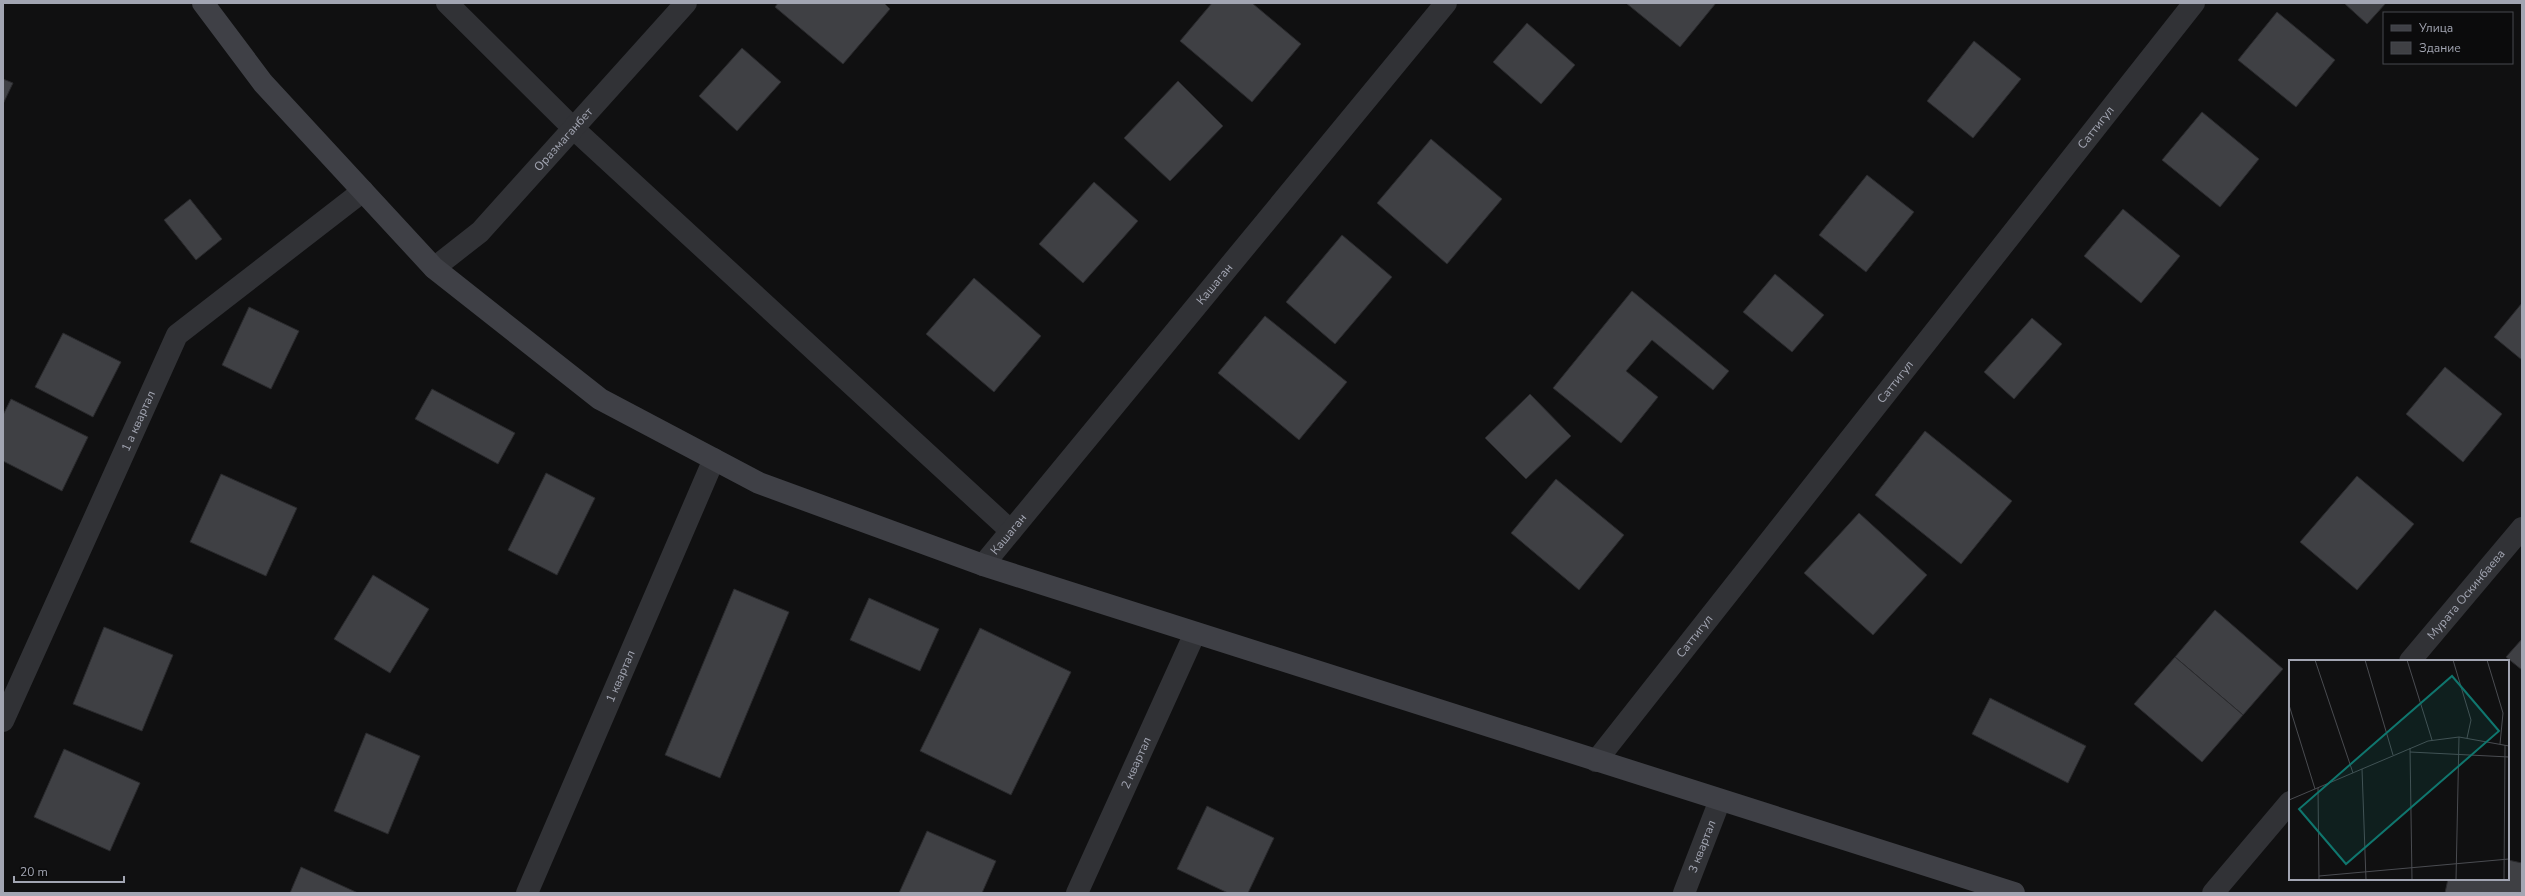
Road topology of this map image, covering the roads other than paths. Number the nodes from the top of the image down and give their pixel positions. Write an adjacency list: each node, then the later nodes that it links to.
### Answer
1 (203, 3): 7 (main road)
2 (447, 3): 6 (street)
3 (686, 3): 6 (street, Оразмаганбет)
4 (1446, 3): 11 (street, Кашаган)
5 (2194, 3): 16 (street, Саттигул)
6 (574, 129): 8 (street, Оразмаганбет); 11 (street)
7 (363, 191): 8 (main road); 15 (street, 1 а квартал)
8 (434, 268): 9 (main road)
9 (714, 459): 12 (main road); 19 (street, 1 квартал)
10 (2522, 528): 14 (street, Мурата Оскинбаева)
11 (1011, 531): 12 (street, Кашаган)
12 (983, 565): 13 (main road)
13 (1195, 633): 16 (main road); 20 (street, 2 квартал)
14 (2411, 660)
15 (3, 721)
16 (1596, 761): 17 (main road)
17 (1720, 800): 21 (street, 3 квартал); 22 (main road)
18 (2289, 803): 23 (street)
19 (527, 893)
20 (1077, 893)
21 (1684, 893)
22 (2014, 893)
23 (2213, 893)

